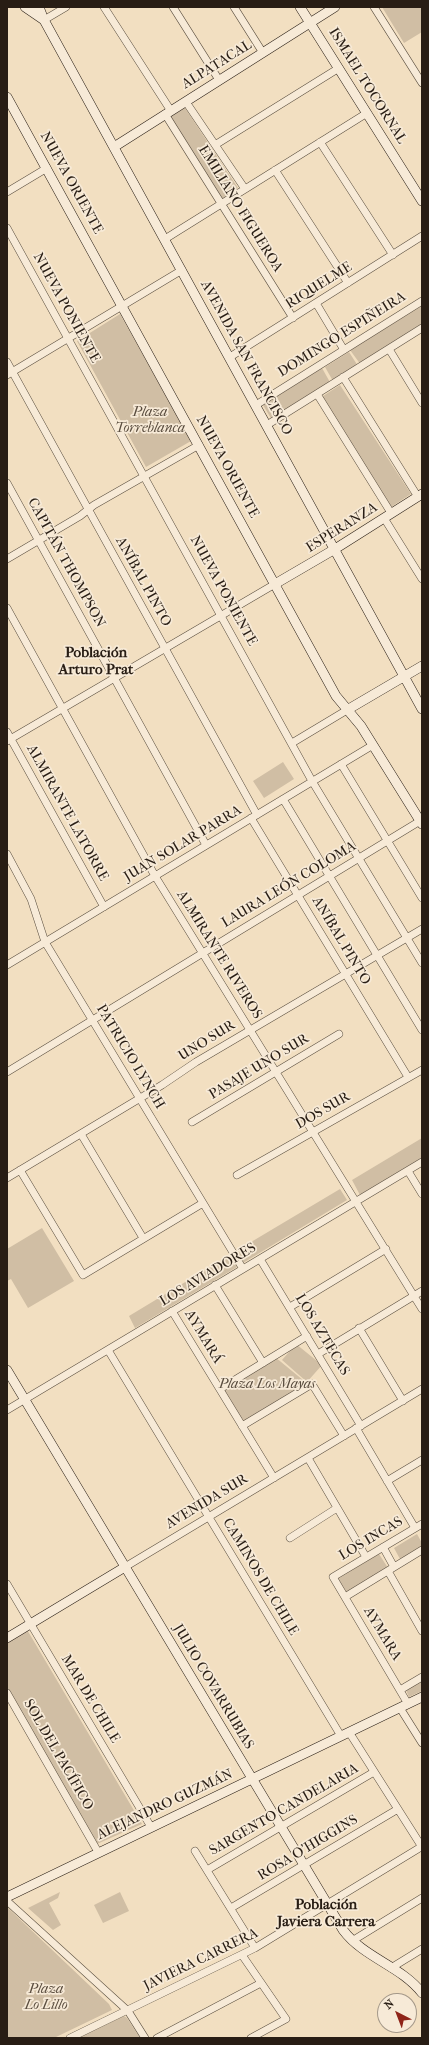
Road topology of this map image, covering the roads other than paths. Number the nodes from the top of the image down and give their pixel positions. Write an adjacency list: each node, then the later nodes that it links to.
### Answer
1 (25, 7): 10 (main road, AVENIDA SAN FRANCISCO)
2 (39, 7): 10 (main road, AVENIDA SAN FRANCISCO)
3 (66, 7): 10 (street)
4 (104, 7): 18 (street, EMILIANO FIGUEROA)
5 (172, 7): 14 (street)
6 (234, 7): 12 (street)
7 (300, 7): 11 (main road, ISMAEL TOCORNAL)
8 (335, 7): 11 (main road, ALPATACAL)
9 (374, 7): 15 (street)
10 (44, 20): 22 (main road, AVENIDA SAN FRANCISCO)
11 (310, 23): 12 (main road, ALPATACAL); 13 (main road, ISMAEL TOCORNAL)
12 (263, 53): 14 (main road, ALPATACAL)
13 (339, 68): 19 (main road, ISMAEL TOCORNAL); 21 (street)
14 (219, 80): 17 (main road, ALPATACAL)
15 (422, 83)
16 (7, 97): 23 (main road, NUEVA ORIENTE)
17 (186, 102): 18 (main road, ALPATACAL); 21 (street, EMILIANO FIGUEROA)
18 (168, 113): 22 (main road, ALPATACAL); 28 (street, EMILIANO FIGUEROA)
19 (367, 113): 20 (street); 27 (main road, ISMAEL TOCORNAL)
20 (320, 142): 24 (street); 32 (street)
21 (215, 146): 25 (street, EMILIANO FIGUEROA)
22 (114, 147): 31 (main road, AVENIDA SAN FRANCISCO)
23 (47, 168): 26 (street); 37 (main road, NUEVA ORIENTE)
24 (275, 170): 25 (street); 34 (street)
25 (245, 189): 28 (street)
26 (7, 192)
27 (422, 201)
28 (221, 204): 31 (street); 38 (street, EMILIANO FIGUEROA)
29 (7, 228): 40 (street, NUEVA PONIENTE)
30 (422, 236): 32 (street, RIQUELME)
31 (165, 239): 33 (main road, AVENIDA SAN FRANCISCO)
32 (393, 254): 34 (street, RIQUELME)
33 (182, 270): 37 (street); 43 (main road, AVENIDA SAN FRANCISCO)
34 (348, 283): 36 (street, RIQUELME)
35 (422, 300): 42 (street, DOMINGO ESPIÑEIRA)
36 (316, 303): 38 (street, RIQUELME); 42 (street)
37 (123, 305): 40 (street); 51 (main road, NUEVA ORIENTE)
38 (293, 318): 43 (street, RIQUELME)
39 (422, 328): 41 (street)
40 (68, 338): 45 (street); 52 (street, NUEVA PONIENTE)
41 (389, 349): 46 (street); 48 (street)
42 (344, 350): 49 (street, DOMINGO ESPIÑEIRA)
43 (230, 357): 49 (main road, AVENIDA SAN FRANCISCO)
44 (7, 362): 45 (street, ANÍBAL PINTO)
45 (10, 373): 55 (street, ANÍBAL PINTO)
46 (343, 377): 47 (street); 54 (street)
47 (317, 394): 50 (street); 56 (street)
48 (422, 403)
49 (256, 405): 50 (main road, AVENIDA SAN FRANCISCO)
50 (267, 425): 58 (main road, AVENIDA SAN FRANCISCO)
51 (199, 445): 52 (street); 61 (main road, NUEVA ORIENTE)
52 (144, 476): 55 (street); 63 (street, NUEVA PONIENTE)
53 (7, 483): 57 (street, CAPITÁN THOMPSON)
54 (420, 495): 56 (main road, ESPERANZA)
55 (88, 509): 57 (street); 64 (street, ANÍBAL PINTO)
56 (388, 516): 58 (main road, ESPERANZA); 60 (street)
57 (38, 540): 59 (street); 67 (street, CAPITÁN THOMPSON)
58 (335, 549): 61 (main road, ESPERANZA); 66 (main road, AVENIDA SAN FRANCISCO)
59 (7, 559)
60 (422, 579)
61 (275, 584): 63 (street); 70 (main road, NUEVA ORIENTE)
62 (7, 608): 68 (street, ALMIRANTE RIVEROS)
63 (221, 616): 64 (street); 73 (street, NUEVA PONIENTE)
64 (165, 648): 67 (street); 78 (street, ANÍBAL PINTO)
65 (422, 666): 66 (main road)
66 (404, 677): 69 (main road, AVENIDA SAN FRANCISCO); 70 (main road)
67 (114, 678): 68 (street); 81 (street, CAPITÁN THOMPSON)
68 (62, 709): 72 (street); 84 (street, ALMIRANTE RIVEROS)
69 (422, 709)
70 (347, 710): 73 (street); 74 (main road, NUEVA ORIENTE)
71 (7, 732): 72 (street, ALMIRANTE LATORRE)
72 (9, 740): 88 (street, ALMIRANTE LATORRE)
73 (292, 743): 76 (street, NUEVA PONIENTE)
74 (373, 745): 75 (street, JUAN SOLAR PARRA); 79 (main road, NUEVA ORIENTE)
75 (341, 764): 76 (street, JUAN SOLAR PARRA); 80 (street)
76 (312, 781): 77 (street, JUAN SOLAR PARRA); 83 (street, NUEVA PONIENTE)
77 (282, 799): 78 (street, JUAN SOLAR PARRA); 85 (street)
78 (254, 816): 81 (street, JUAN SOLAR PARRA); 86 (street, ANÍBAL PINTO)
79 (421, 822): 80 (street, LAURA LEÓN COLOMA)
80 (387, 841): 83 (street, LAURA LEÓN COLOMA); 87 (street)
81 (206, 845): 84 (street, JUAN SOLAR PARRA)
82 (7, 854): 91 (street, PATRICIO LYNCH)
83 (359, 858): 85 (street, LAURA LEÓN COLOMA); 90 (street, NUEVA PONIENTE)
84 (155, 876): 88 (street, JUAN SOLAR PARRA); 92 (street, ALMIRANTE RIVEROS)
85 (329, 876): 86 (street, LAURA LEÓN COLOMA); 93 (street)
86 (298, 895): 92 (street, LAURA LEÓN COLOMA); 96 (street, ANÍBAL PINTO)
87 (422, 898)
88 (104, 907): 91 (street, JUAN SOLAR PARRA)
89 (422, 929): 90 (street, UNO SUR)
90 (407, 938): 93 (street, UNO SUR); 94 (street, NUEVA PONIENTE)
91 (45, 942): 95 (street, JUAN SOLAR PARRA); 97 (street, PATRICIO LYNCH)
92 (202, 953): 97 (street, LAURA LEÓN COLOMA); 98 (street, ALMIRANTE RIVEROS)
93 (377, 955): 96 (street, UNO SUR); 99 (street)
94 (422, 963)
95 (7, 966)
96 (345, 974): 98 (street, UNO SUR); 104 (street, ANÍBAL PINTO)
97 (92, 1020): 102 (street, LAURA LEÓN COLOMA); 105 (street, PATRICIO LYNCH)
98 (250, 1030): 103 (street, ALMIRANTE RIVEROS); 105 (street, UNO SUR)
99 (422, 1030)
100 (339, 1034): 103 (street, PASAJE UNO SUR)
101 (422, 1070): 104 (street, DOS SUR)
102 (7, 1072)
103 (276, 1072): 106 (street, PASAJE UNO SUR); 107 (street, ALMIRANTE RIVEROS)
104 (408, 1078): 107 (street, DOS SUR)
105 (140, 1099): 108 (street, UNO SUR); 116 (street, PATRICIO LYNCH)
106 (192, 1122)
107 (314, 1132): 112 (street, DOS SUR); 115 (street, ALMIRANTE RIVEROS)
108 (81, 1134): 110 (street, UNO SUR); 117 (street)
109 (422, 1162): 111 (street, LOS AVIADORES)
110 (20, 1170): 113 (street, UNO SUR); 117 (street)
111 (408, 1171): 114 (street); 115 (street, LOS AVIADORES)
112 (237, 1175)
113 (7, 1178)
114 (422, 1194)
115 (357, 1201): 118 (street, ALMIRANTE RIVEROS); 119 (street, LOS AVIADORES)
116 (203, 1203): 117 (street); 120 (street, PATRICIO LYNCH)
117 (143, 1238)
118 (386, 1249): 123 (street, ALMIRANTE RIVEROS); 124 (street)
119 (260, 1259): 120 (street, LOS AVIADORES); 124 (street, LOS AZTECAS)
120 (243, 1269): 121 (street, LOS AVIADORES)
121 (216, 1286): 126 (street, LOS AVIADORES); 131 (street)
122 (422, 1290): 123 (street)
123 (414, 1295): 125 (street, ALMIRANTE RIVEROS); 127 (street)
124 (290, 1308): 128 (street, LOS AZTECAS)
125 (422, 1309)
126 (172, 1311): 129 (street, LOS AVIADORES); 133 (street, AYMARÁ)
127 (359, 1328): 130 (street); 136 (street)
128 (307, 1336): 130 (street, LOS AZTECAS); 131 (street)
129 (108, 1350): 135 (street, LOS AVIADORES); 146 (street, CAMINOS DE CHILE)
130 (318, 1354): 139 (street, LOS AZTECAS)
131 (263, 1363): 133 (street)
132 (7, 1370): 135 (main road, JULIO COVARRUBIAS)
133 (220, 1389): 138 (street, AYMARÁ)
134 (422, 1389): 136 (street, AVENIDA SUR)
135 (24, 1400): 137 (street, LOS AVIADORES); 152 (main road, JULIO COVARRUBIAS)
136 (403, 1401): 139 (street, AVENIDA SUR)
137 (7, 1410)
138 (242, 1426): 140 (street); 143 (street, AYMARÁ)
139 (358, 1427): 140 (street, AVENIDA SUR); 144 (street, LOS AZTECAS)
140 (344, 1436): 141 (street, AVENIDA SUR)
141 (308, 1458): 143 (street, AVENIDA SUR); 145 (street)
142 (422, 1460): 144 (street)
143 (274, 1478): 146 (street, AVENIDA SUR)
144 (387, 1481): 147 (street, LOS AZTECAS)
145 (337, 1508): 148 (street); 151 (street)
146 (209, 1517): 152 (street, AVENIDA SUR); 165 (street, CAMINOS DE CHILE)
147 (420, 1526): 149 (street, LOS INCAS)
148 (290, 1538)
149 (383, 1547): 151 (street, LOS INCAS); 153 (street)
150 (422, 1550): 153 (street)
151 (366, 1557): 154 (street, LOS INCAS)
152 (125, 1567): 157 (main road, AVENIDA SUR); 168 (main road, JULIO COVARRUBIAS)
153 (391, 1569): 156 (street); 158 (street)
154 (333, 1577): 156 (street, AYMARA)
155 (7, 1584): 157 (street, MAR DE CHILE)
156 (345, 1597): 161 (street, AYMARA)
157 (31, 1624): 159 (main road, AVENIDA SUR); 170 (street, MAR DE CHILE)
158 (422, 1631)
159 (7, 1638)
160 (422, 1677): 161 (street)
161 (400, 1690): 164 (street, AYMARA)
162 (7, 1693): 174 (street, SOL DEL PACÍFICO)
163 (422, 1697): 164 (main road, ALEJANDRO GUZMÁN)
164 (404, 1706): 165 (main road, ALEJANDRO GUZMÁN); 166 (street, AYMARA)
165 (345, 1734): 167 (street, CAMINOS DE CHILE); 168 (main road, ALEJANDRO GUZMÁN)
166 (422, 1743)
167 (374, 1772): 169 (street, CAMINOS DE CHILE); 171 (street, SARGENTO CANDELARIA)
168 (252, 1779): 170 (main road, ALEJANDRO GUZMÁN); 171 (main road, JULIO COVARRUBIAS)
169 (398, 1809): 172 (street, CAMINOS DE CHILE); 175 (street, ROSA O'HIGGINS)
170 (151, 1827): 174 (main road, ALEJANDRO GUZMÁN)
171 (281, 1827): 175 (main road, JULIO COVARRUBIAS); 176 (street, SARGENTO CANDELARIA)
172 (422, 1847): 180 (street, JAVIERA CARRERA)
173 (195, 1851): 176 (street)
174 (98, 1852): 177 (main road, ALEJANDRO GUZMÁN)
175 (304, 1865): 180 (main road, JULIO COVARRUBIAS); 181 (street, ROSA O'HIGGINS)
176 (207, 1870): 181 (street)
177 (7, 1897)
178 (422, 1898): 182 (street)
179 (7, 1901): 189 (street)
180 (328, 1905): 182 (main road, JULIO COVARRUBIAS); 183 (street, JAVIERA CARRERA)
181 (230, 1908): 183 (street)
182 (352, 1941): 186 (main road, JULIO COVARRUBIAS)
183 (255, 1948): 185 (street, JAVIERA CARRERA)
184 (422, 1949): 186 (street)
185 (242, 1955): 187 (street); 189 (street, JAVIERA CARRERA)
186 (391, 1968): 188 (main road, JULIO COVARRUBIAS)
187 (261, 1983): 192 (street); 193 (street)
188 (422, 1993)
189 (128, 2011): 190 (street, JAVIERA CARRERA); 191 (street)
190 (70, 2038)
191 (145, 2038)
192 (157, 2038)
193 (251, 2038)

